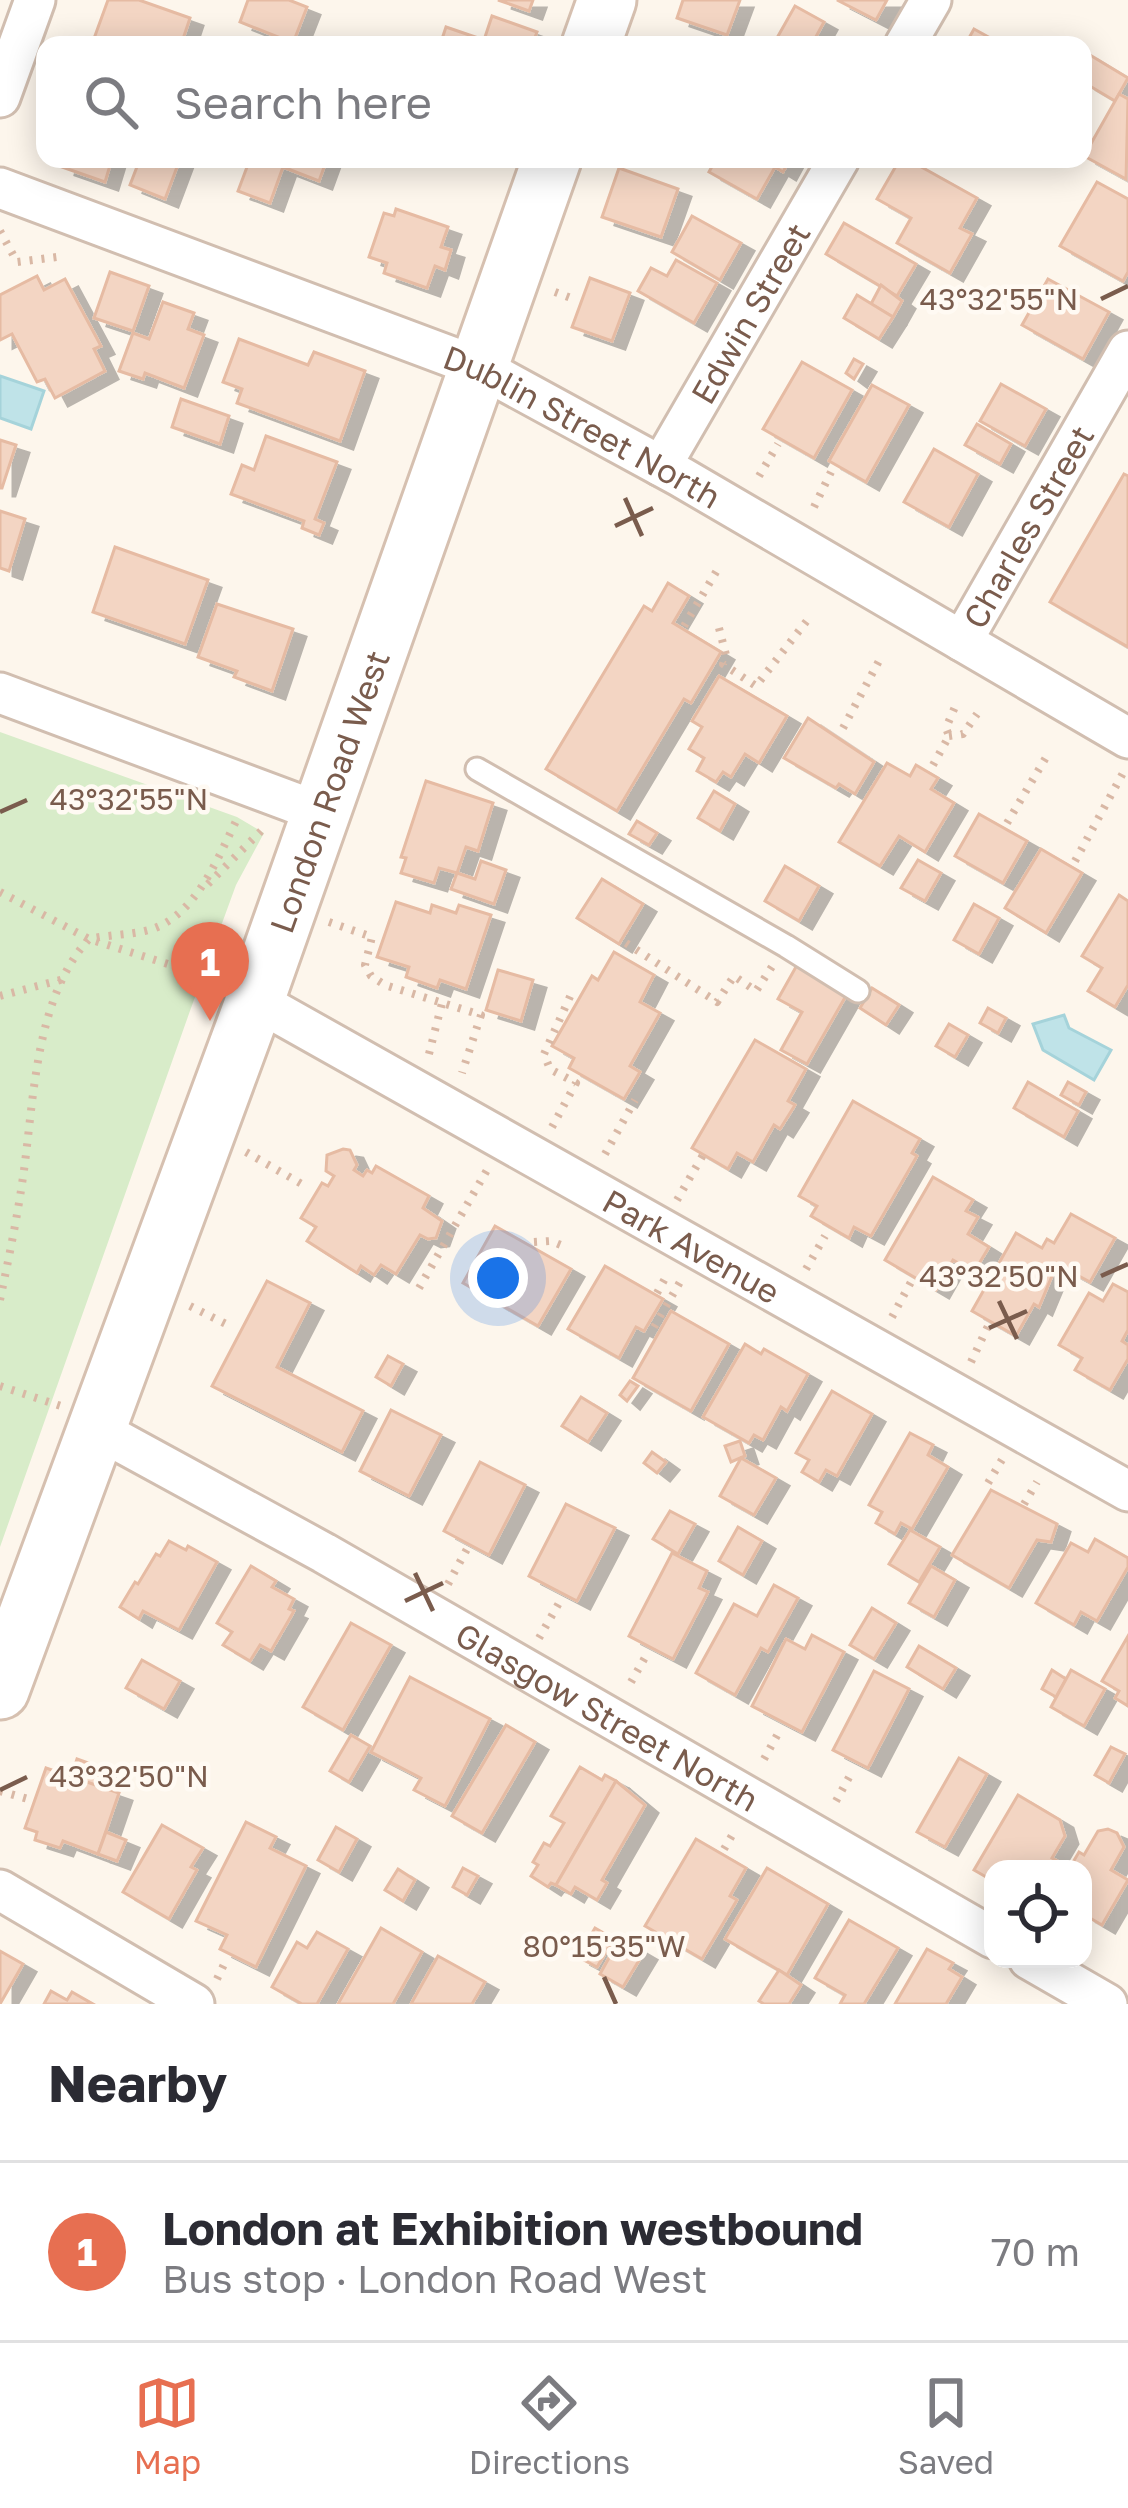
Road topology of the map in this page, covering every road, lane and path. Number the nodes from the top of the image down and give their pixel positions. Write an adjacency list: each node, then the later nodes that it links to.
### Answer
1 (35, 0): 6 (street)
2 (607, 0): 4 (street)
3 (931, 0): 5 (street)
4 (595, 36)
5 (910, 36)
6 (0, 97)
7 (549, 168): 15 (street, London Road West)
8 (834, 168): 17 (street, Edwin Street)
9 (0, 188): 15 (street, Dublin Street North)
10 (0, 231): 11 (path)
11 (65, 256)
12 (548, 289): 13 (path)
13 (575, 300)
14 (1128, 351): 25 (street, Charles Street)
15 (481, 368): 17 (street, Dublin Street North); 38 (street, London Road West)
16 (778, 444): 19 (path)
17 (661, 466): 25 (street, Dublin Street North)
18 (831, 472): 20 (path)
19 (759, 476)
20 (814, 507)
21 (719, 567): 23 (path)
22 (809, 618): 24 (path)
23 (684, 626)
24 (719, 628)
25 (962, 640): 32 (street, Dublin Street North)
26 (880, 659): 30 (path)
27 (0, 693): 37 (street)
28 (957, 703): 31 (path)
29 (977, 714): 31 (path)
30 (843, 728)
31 (950, 736): 35 (path)
32 (1128, 738)
33 (1048, 754): 39 (path)
34 (1128, 763): 41 (path)
35 (933, 765)
36 (477, 769): 47 (lane)
37 (254, 785): 38 (street); 42 (path)
38 (320, 812): 49 (street, London Road West)
39 (1007, 824)
40 (266, 826): 42 (path)
41 (1075, 861)
42 (202, 890): 45 (path)
43 (0, 892): 45 (path)
44 (322, 919): 53 (path)
45 (89, 938): 48 (path); 49 (path)
46 (626, 943): 47 (path)
47 (786, 946): 51 (lane)
48 (65, 979): 52 (path); 70 (path)
49 (234, 989): 58 (street, Park Avenue); 78 (street, London Road West)
50 (573, 990): 58 (path)
51 (858, 992)
52 (0, 996)
53 (442, 1003): 54 (path); 55 (path)
54 (429, 1054)
55 (462, 1073)
56 (635, 1100): 60 (path)
57 (240, 1149): 61 (path)
58 (535, 1157): 60 (street, Park Avenue)
59 (488, 1168): 68 (path)
60 (587, 1186): 65 (street, Park Avenue)
61 (307, 1187)
62 (825, 1236): 66 (path)
63 (534, 1242): 64 (path)
64 (568, 1248)
65 (684, 1260): 69 (path); 75 (path); 80 (street, Park Avenue)
66 (806, 1269)
67 (911, 1282): 72 (path)
68 (419, 1288)
69 (657, 1293)
70 (0, 1300)
71 (184, 1303): 74 (path)
72 (892, 1317)
73 (988, 1326): 76 (path)
74 (232, 1327)
75 (654, 1327)
76 (971, 1362)
77 (0, 1386): 78 (path)
78 (80, 1418): 84 (street, London Road West); 94 (street, Glasgow Street North)
79 (1037, 1482): 81 (path)
80 (1128, 1492)
81 (1024, 1504)
82 (647, 1654): 83 (path)
83 (631, 1682)
84 (0, 1690)
85 (780, 1730): 86 (path)
86 (764, 1759)
87 (854, 1770): 90 (path)
88 (0, 1791): 89 (path)
89 (28, 1799)
90 (836, 1801)
91 (734, 1832): 92 (path)
92 (724, 1849)
93 (0, 1890): 96 (street)
94 (984, 1933)
95 (1040, 1979): 97 (street)
96 (194, 2004)
97 (1107, 2004)

